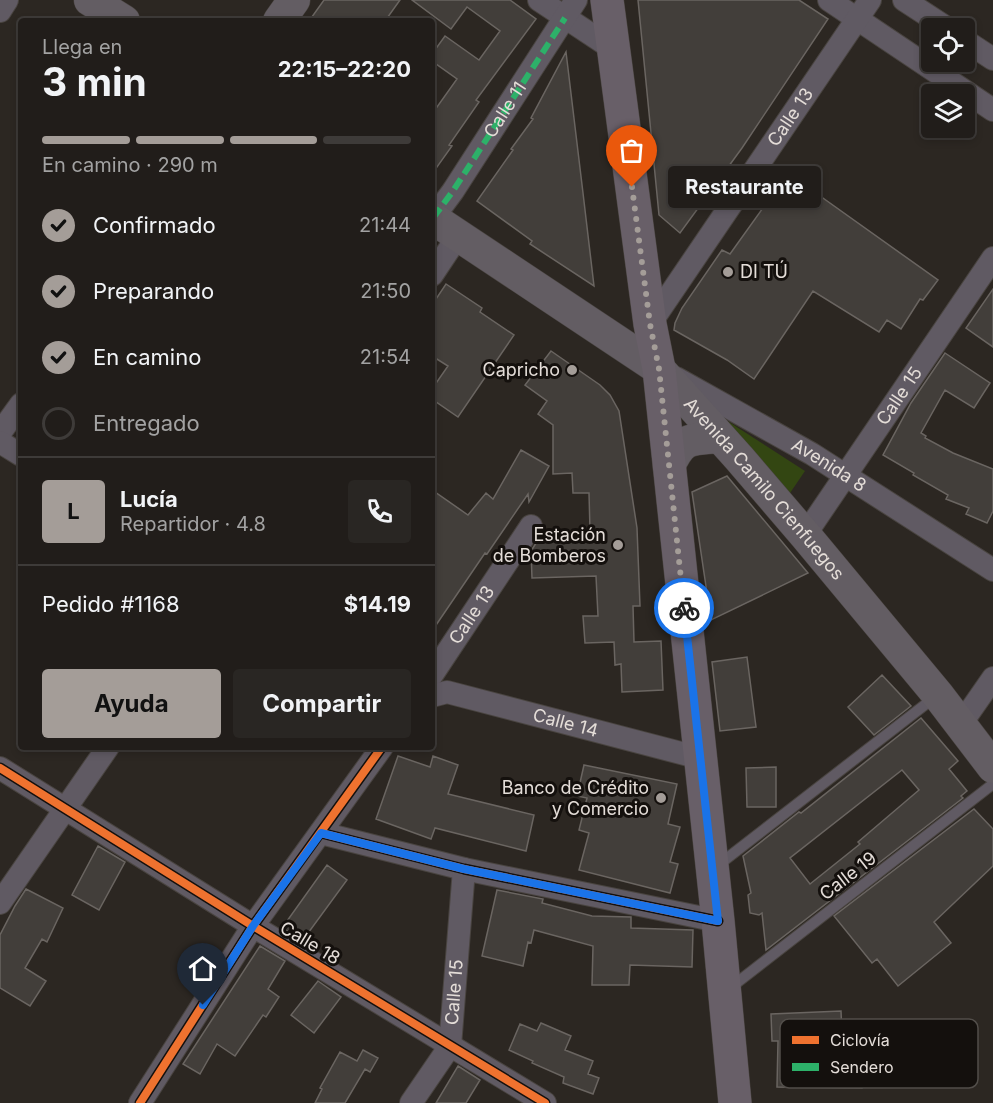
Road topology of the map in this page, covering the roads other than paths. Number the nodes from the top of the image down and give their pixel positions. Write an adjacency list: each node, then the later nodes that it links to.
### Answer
1 (7, 0): 10 (street)
2 (90, 0): 11 (main road)
3 (294, 0): 12 (main road)
4 (539, 0): 9 (street)
5 (607, 0): 16 (highway)
6 (829, 0): 14 (street)
7 (870, 0): 14 (street, Calle 13)
8 (904, 0): 13 (street)
9 (571, 9): 16 (street); 19 (street, Calle 11)
10 (0, 11)
11 (119, 18)
12 (281, 18)
13 (932, 18)
14 (857, 19): 18 (street); 24 (street, Calle 13)
15 (975, 47): 17 (street)
16 (614, 49): 24 (highway)
17 (993, 59)
18 (993, 110)
19 (435, 214)
20 (435, 220): 21 (main road, Avenida Camilo Cienfuegos)
21 (458, 236): 23 (street); 25 (main road, Avenida Camilo Cienfuegos)
22 (993, 258): 32 (street, Calle 15)
23 (435, 270)
24 (650, 324): 25 (highway)
25 (659, 369): 28 (main road, Avenida Camilo Cienfuegos); 31 (highway); 32 (street, Avenida 8)
26 (12, 407): 27 (street)
27 (0, 433)
28 (719, 437): 31 (main road); 34 (main road, Avenida Camilo Cienfuegos)
29 (0, 442): 30 (street)
30 (18, 453)
31 (669, 466): 43 (highway)
32 (847, 475): 34 (street, Calle 15); 35 (street, Avenida 8)
33 (531, 526): 36 (street, Calle 13)
34 (805, 535): 39 (main road, Avenida Camilo Cienfuegos)
35 (993, 570)
36 (435, 670)
37 (993, 678): 40 (street)
38 (435, 695): 43 (street, Calle 14)
39 (938, 695): 40 (main road, Avenida Camilo Cienfuegos); 50 (lane)
40 (961, 724): 44 (main road, Avenida Camilo Cienfuegos)
41 (106, 750): 47 (street)
42 (380, 750): 48 (street)
43 (700, 758): 50 (highway)
44 (993, 766)
45 (0, 768): 47 (street, Calle 18)
46 (993, 784): 54 (lane, Calle 19)
47 (67, 809): 51 (street); 53 (street, Calle 18)
48 (321, 833): 49 (street); 53 (street)
49 (464, 869): 52 (street); 55 (street, Calle 15)
50 (712, 870): 52 (highway)
51 (0, 903)
52 (718, 921): 54 (highway)
53 (253, 926): 55 (street, Calle 18); 56 (street)
54 (723, 994): 59 (highway)
55 (450, 1046): 57 (street, Calle 15); 58 (street, Calle 18)
56 (140, 1103)
57 (411, 1103)
58 (544, 1103)
59 (735, 1103)

